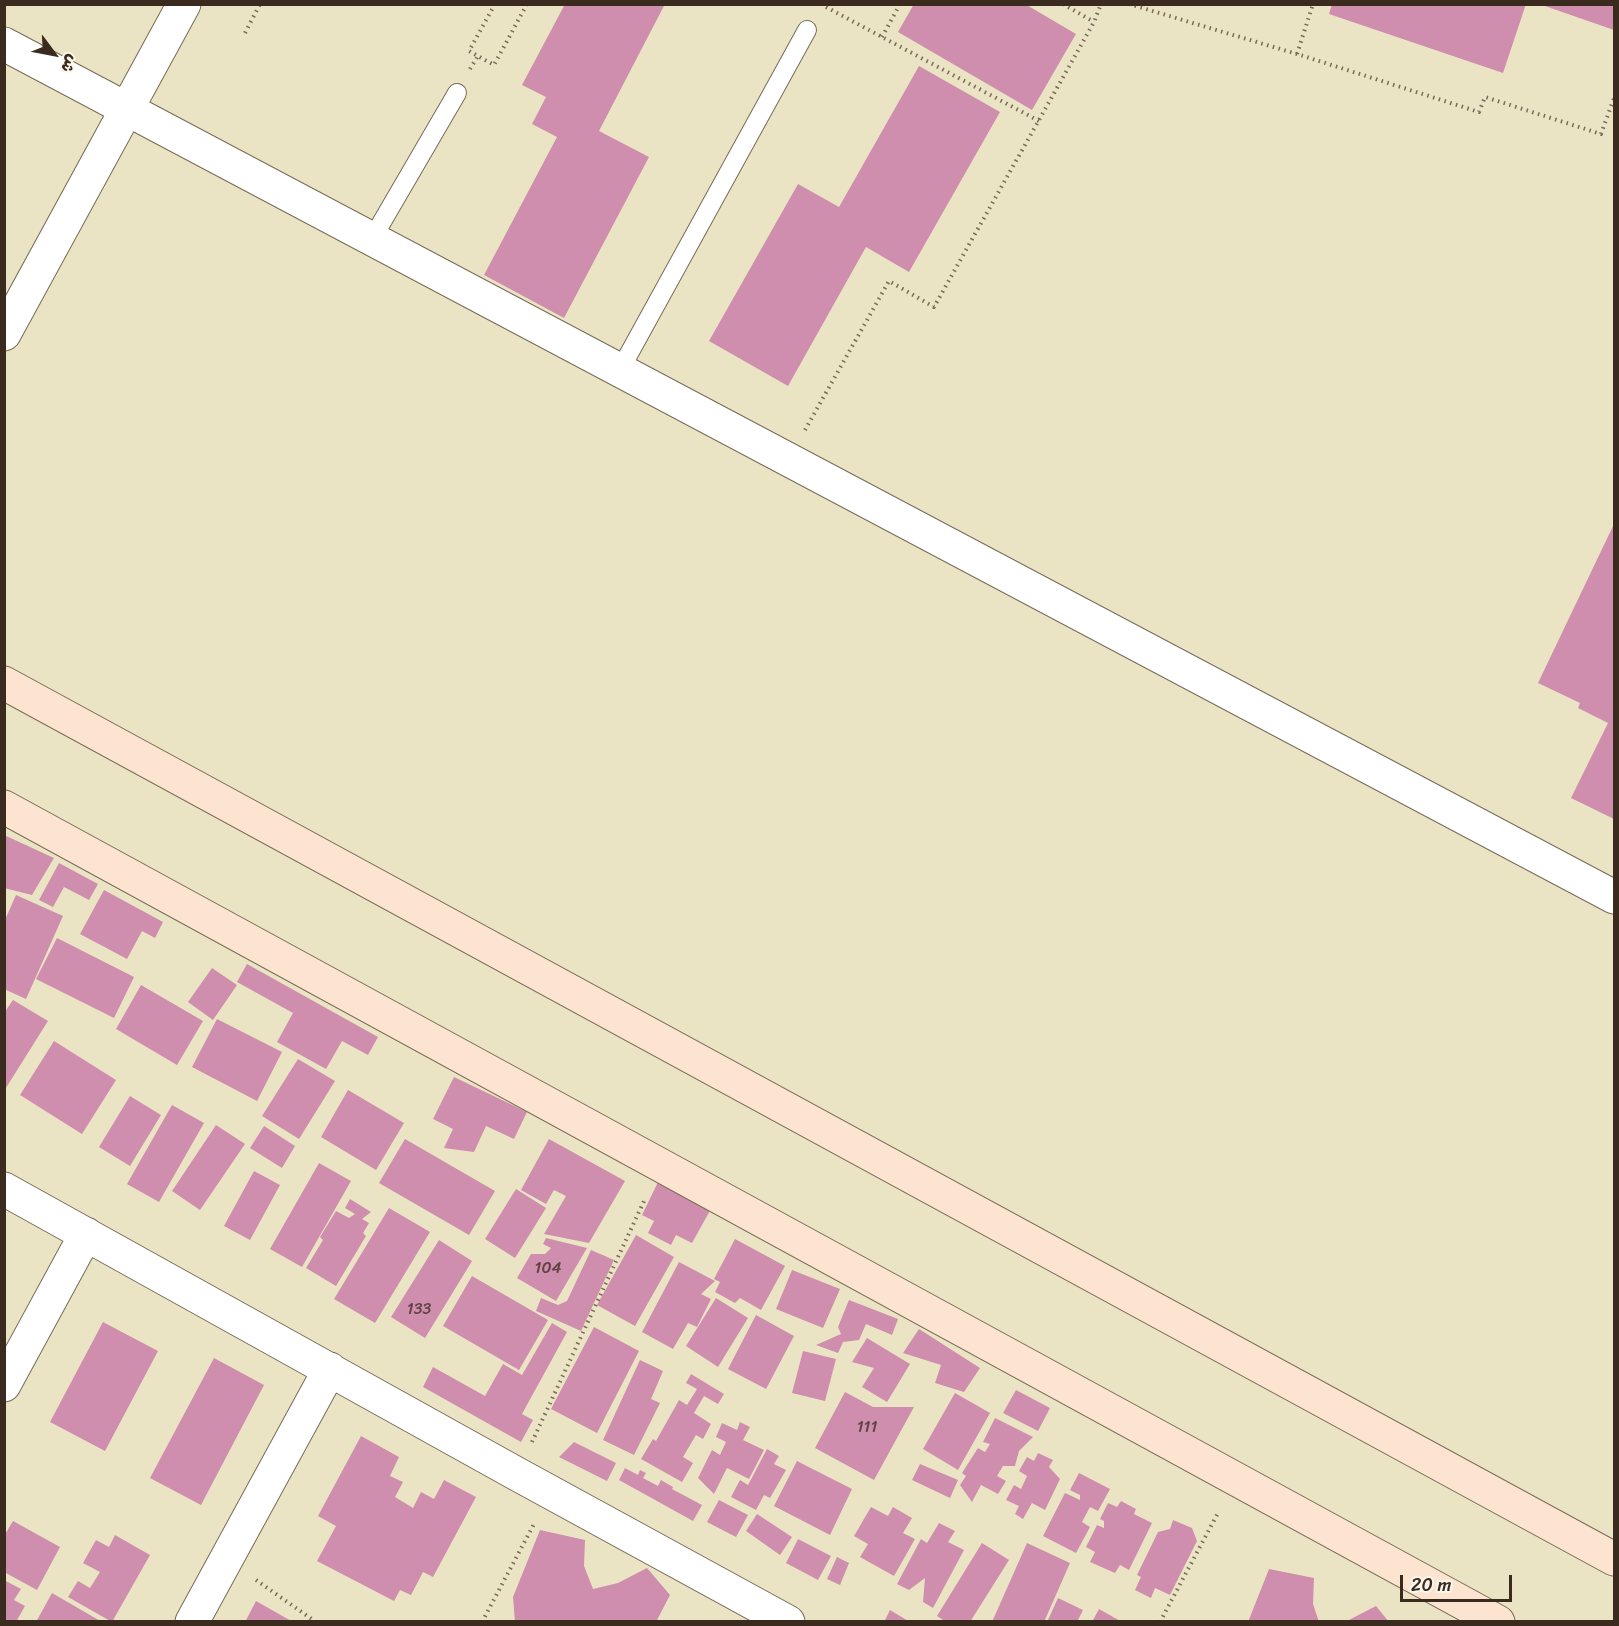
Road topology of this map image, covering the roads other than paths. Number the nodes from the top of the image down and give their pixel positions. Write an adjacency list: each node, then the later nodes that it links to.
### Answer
1 (184, 4): 5 (street)
2 (807, 30): 8 (lane)
3 (4, 44): 5 (street)
4 (457, 93): 6 (lane)
5 (127, 109): 6 (street); 7 (street)
6 (372, 239): 8 (street)
7 (4, 334)
8 (620, 370): 11 (street)
9 (4, 683): 16 (street)
10 (4, 807): 19 (street)
11 (1614, 897)
12 (4, 1189): 13 (street)
13 (86, 1234): 14 (street); 15 (street)
14 (330, 1369): 17 (street); 18 (street)
15 (4, 1385)
16 (1614, 1559)
17 (192, 1622)
18 (788, 1622)
19 (1498, 1622)

